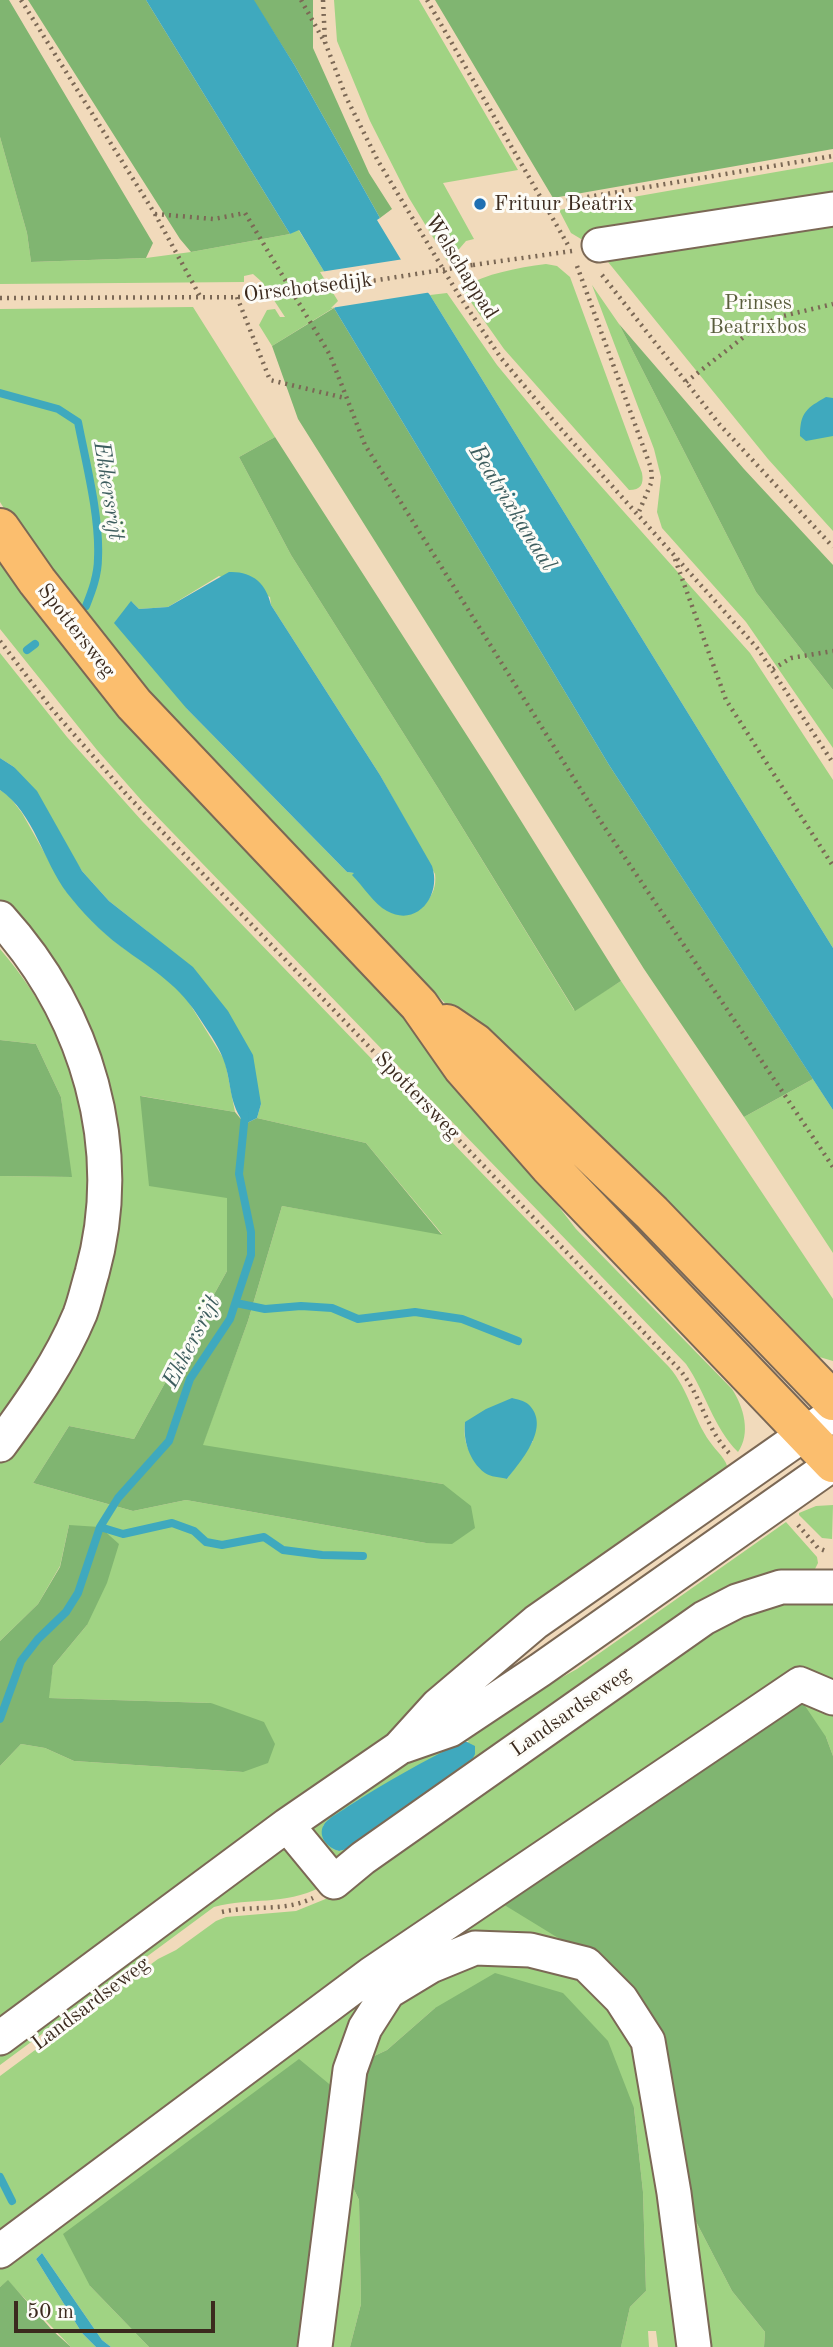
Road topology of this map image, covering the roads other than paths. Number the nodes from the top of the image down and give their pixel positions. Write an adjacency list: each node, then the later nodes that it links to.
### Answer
1 (833, 209): 2 (street)
2 (587, 255)
3 (0, 528): 5 (main road, Spottersweg)
4 (0, 918): 8 (street)
5 (419, 1005): 6 (main road, Spottersweg); 7 (main road, Spottersweg)
6 (833, 1401)
7 (819, 1423): 9 (main road, Spottersweg); 12 (street, Landsardseweg)
8 (0, 1445)
9 (833, 1464): 12 (street, Landsardseweg)
10 (830, 1587): 13 (street, Landsardseweg)
11 (833, 1698): 14 (street)
12 (398, 1748): 13 (street, Landsardseweg)
13 (288, 1825): 15 (street, Landsardseweg)
14 (380, 1983): 16 (street); 17 (street); 18 (street)
15 (0, 2038)
16 (0, 2251)
17 (315, 2347)
18 (694, 2347)

